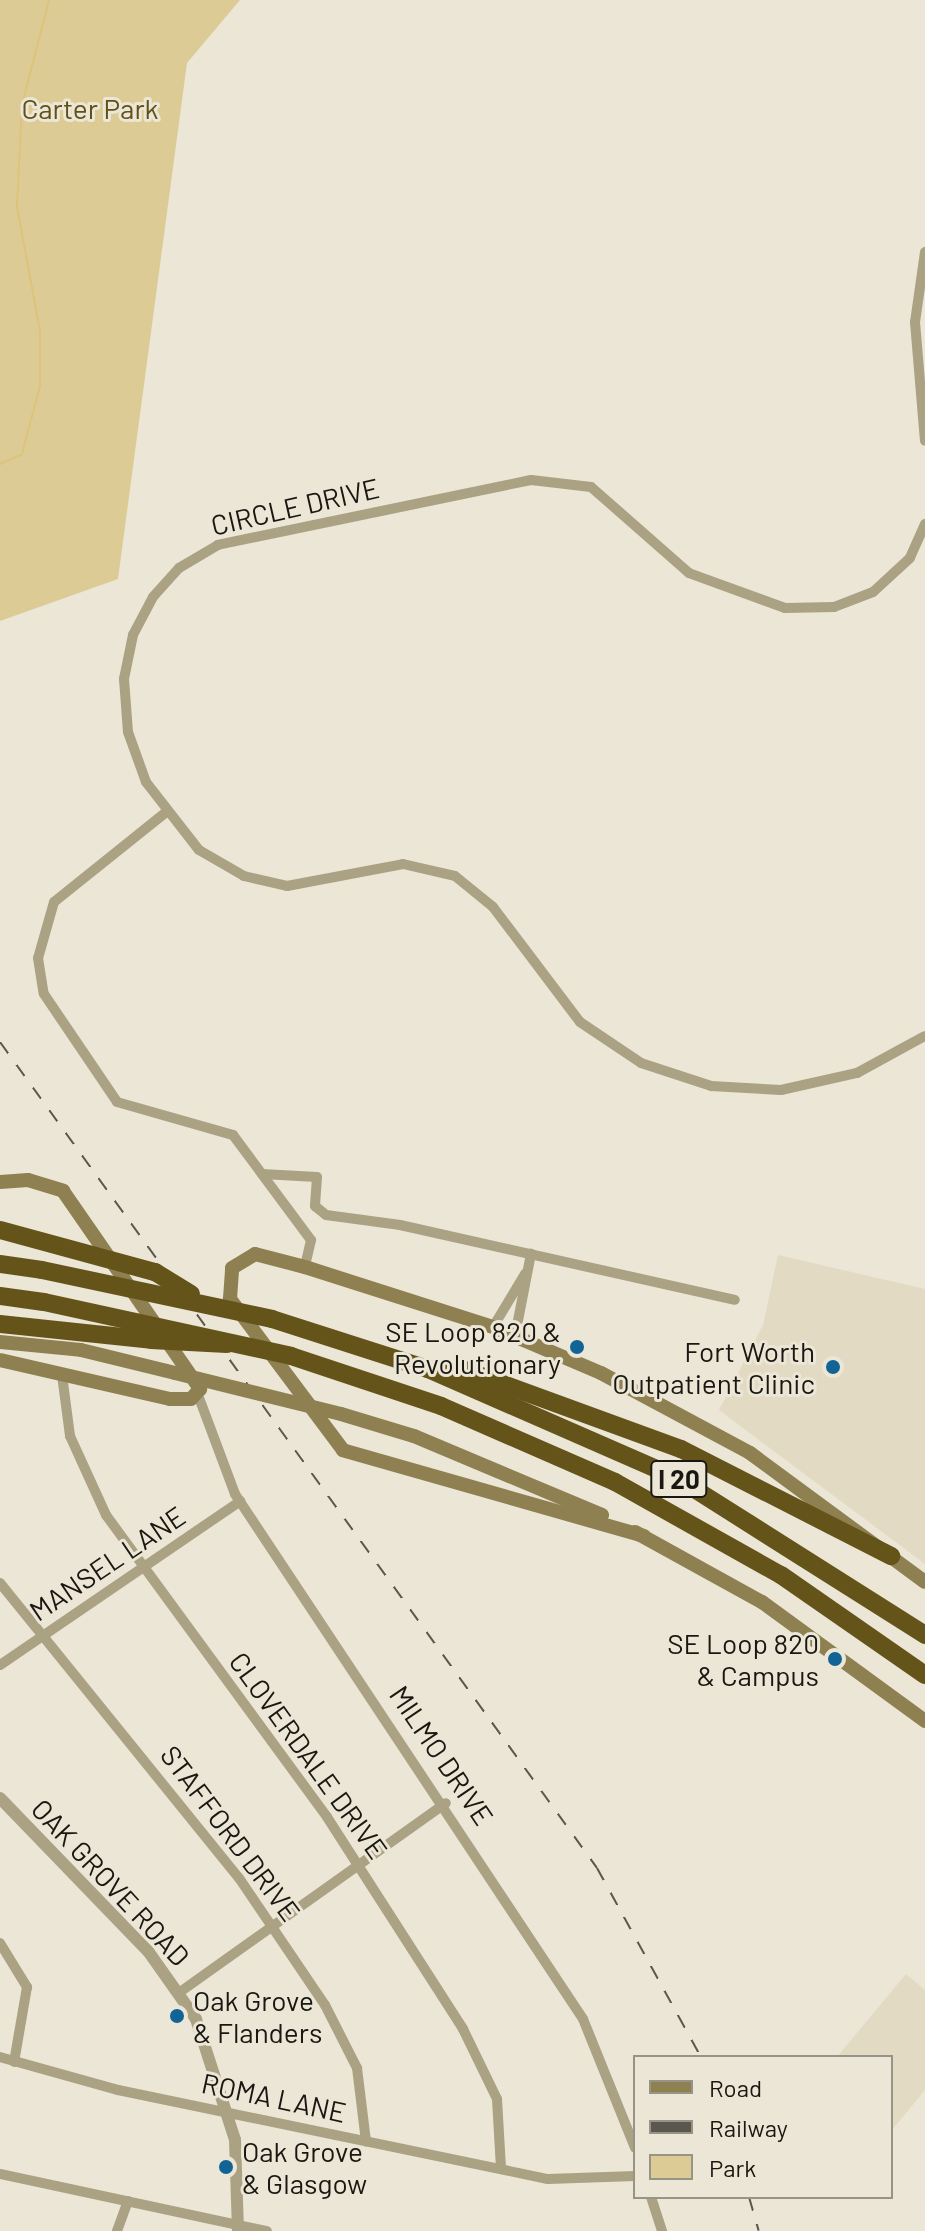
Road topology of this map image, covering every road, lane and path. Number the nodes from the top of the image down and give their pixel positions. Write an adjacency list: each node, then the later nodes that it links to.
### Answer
1 (925, 252): 2 (street)
2 (925, 441)
3 (925, 524): 4 (street, CIRCLE DRIVE)
4 (165, 813): 5 (street, CIRCLE DRIVE); 6 (street)
5 (925, 1036)
6 (262, 1174): 9 (street); 11 (street)
7 (0, 1182): 24 (main road)
8 (0, 1230): 14 (highway, bridge)
9 (531, 1254): 12 (street); 15 (street)
10 (0, 1264): 14 (highway, I 20, bridge)
11 (305, 1267): 17 (main road); 26 (main road)
12 (525, 1274): 17 (street); 18 (street)
13 (0, 1296): 20 (highway, I 20, bridge)
14 (200, 1299): 22 (highway, I 20, bridge)
15 (735, 1300)
16 (0, 1324): 20 (highway, bridge)
17 (493, 1327): 18 (main road)
18 (515, 1336): 27 (main road)
19 (0, 1342): 26 (main road, bridge)
20 (243, 1343): 34 (highway, I 20, bridge)
21 (0, 1360): 23 (main road)
22 (428, 1369): 27 (highway); 32 (highway, I 20)
23 (62, 1375): 24 (main road); 28 (street, CLOVERDALE DRIVE)
24 (198, 1395): 25 (street, MILMO DRIVE)
25 (240, 1501): 28 (street, MANSEL LANE); 37 (street, MILMO DRIVE)
26 (644, 1536): 35 (main road)
27 (891, 1556): 29 (main road)
28 (144, 1567): 31 (street, MANSEL LANE); 38 (street, CLOVERDALE DRIVE)
29 (925, 1582)
30 (0, 1583): 31 (street, STAFFORD DRIVE)
31 (44, 1634): 33 (street, MANSEL LANE); 39 (street, STAFFORD DRIVE)
32 (925, 1635)
33 (0, 1665)
34 (925, 1675)
35 (925, 1721)
36 (0, 1798): 41 (street, OAK GROVE ROAD)
37 (446, 1803): 38 (street); 46 (street, MILMO DRIVE)
38 (358, 1863): 39 (street); 47 (street, CLOVERDALE DRIVE)
39 (271, 1925): 41 (street); 45 (street, STAFFORD DRIVE)
40 (0, 1943): 43 (street)
41 (180, 1992): 44 (street, OAK GROVE ROAD)
42 (0, 2057): 43 (street, ROMA LANE)
43 (14, 2062): 44 (street, ROMA LANE)
44 (229, 2110): 45 (street, ROMA LANE); 52 (street, OAK GROVE ROAD)
45 (366, 2141): 47 (street, ROMA LANE)
46 (633, 2143)
47 (501, 2169): 49 (street, ROMA LANE)
48 (0, 2174): 51 (street)
49 (633, 2176)
50 (652, 2199): 55 (street)
51 (128, 2201): 52 (street); 53 (street)
52 (239, 2228): 54 (street)
53 (117, 2231)
54 (267, 2231)
55 (662, 2231)

